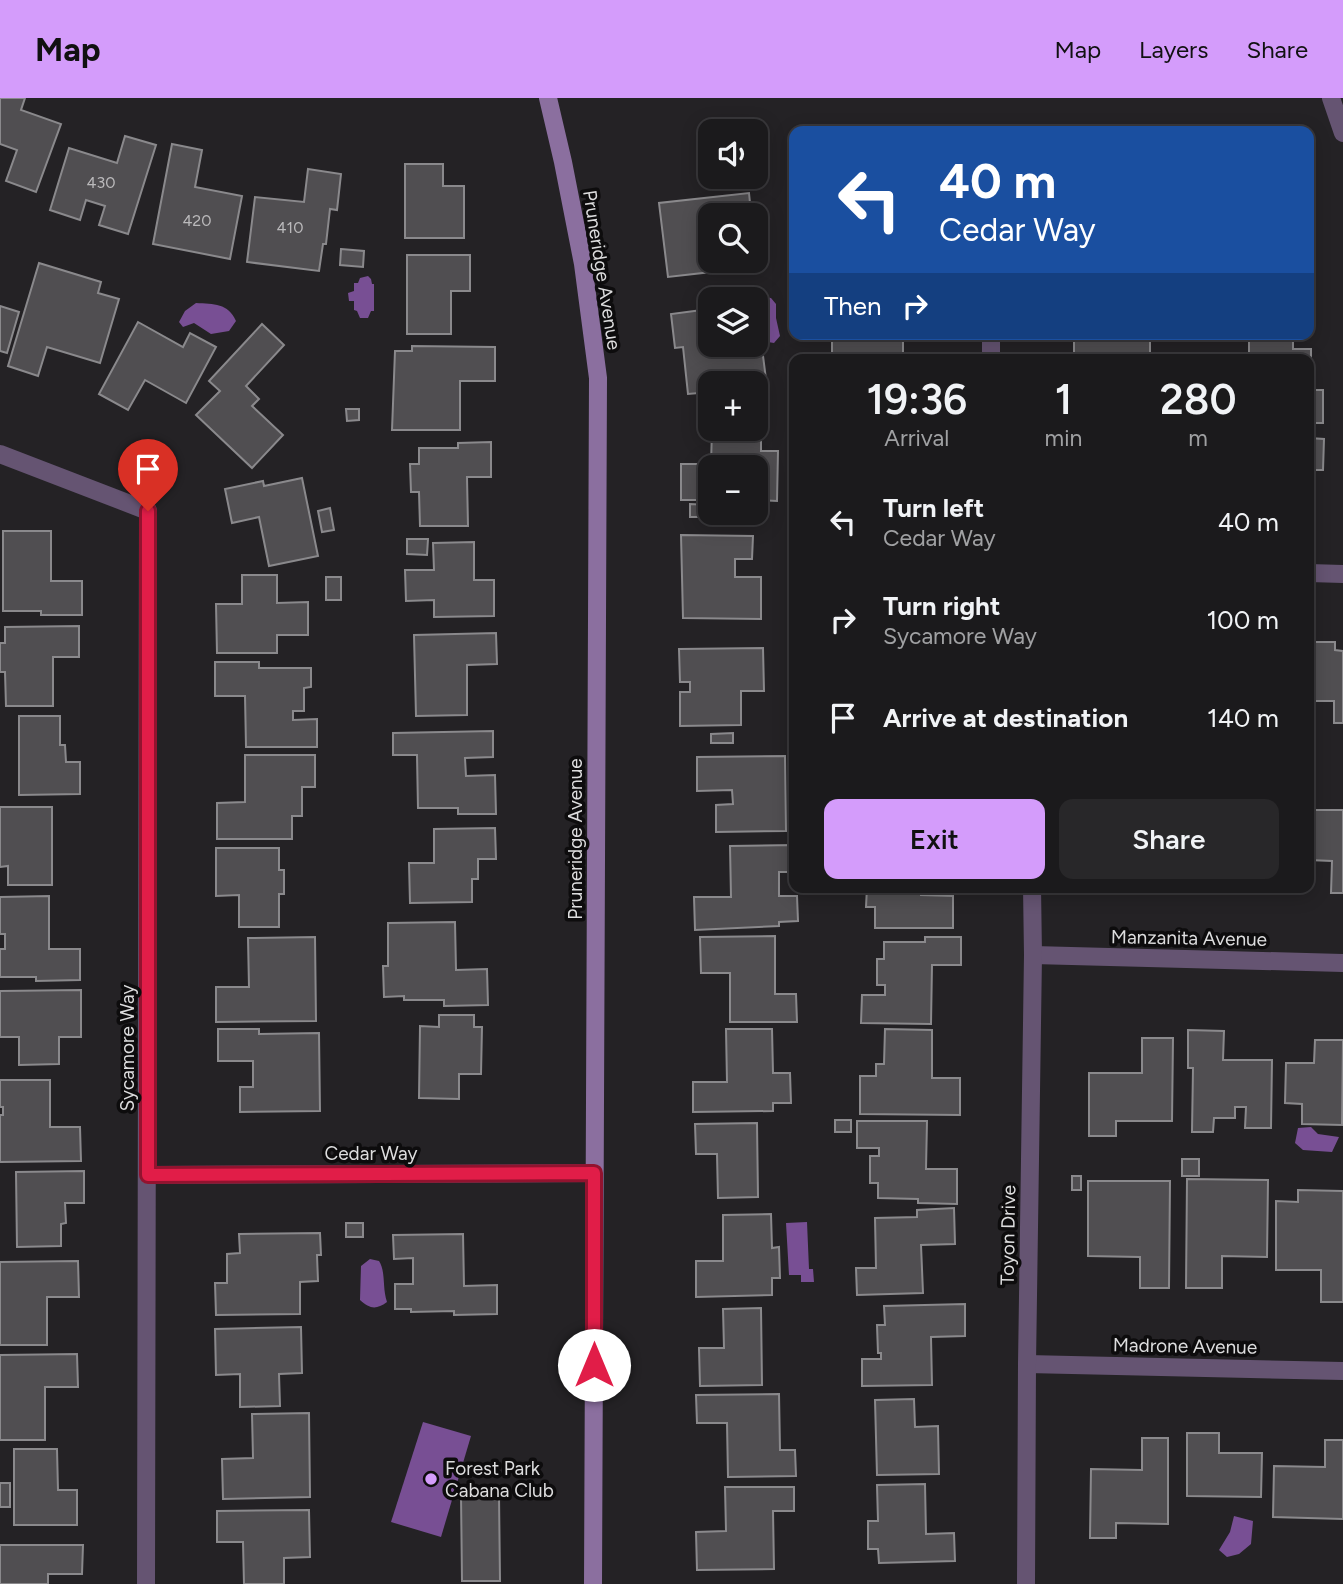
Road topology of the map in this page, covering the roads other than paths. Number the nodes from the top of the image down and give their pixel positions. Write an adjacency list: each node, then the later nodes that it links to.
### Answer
1 (548, 98): 10 (main road, Pruneridge Avenue)
2 (1331, 98): 3 (street)
3 (1343, 133)
4 (0, 454): 11 (street, Sycamore Way)
5 (1314, 573): 6 (street)
6 (1343, 574)
7 (1032, 893): 8 (street, Toyon Drive)
8 (1033, 956): 9 (street, Manzanita Avenue); 12 (street, Toyon Drive)
9 (1343, 963)
10 (594, 1173): 11 (street, Cedar Way); 15 (main road, Pruneridge Avenue)
11 (148, 1175): 14 (street, Sycamore Way)
12 (1027, 1364): 13 (street, Madrone Avenue); 16 (street, Toyon Drive)
13 (1343, 1371)
14 (146, 1584)
15 (593, 1584)
16 (1027, 1584)

